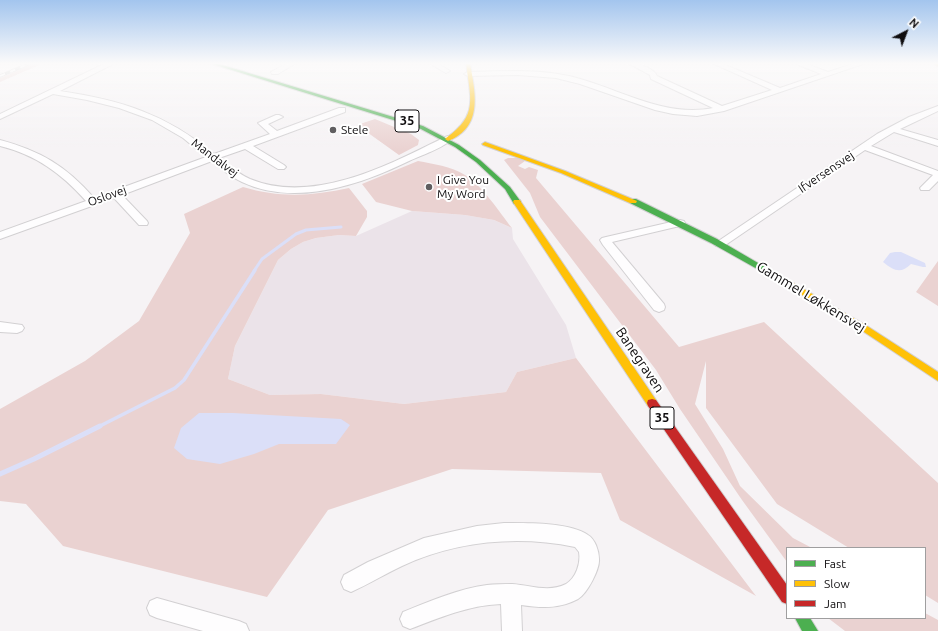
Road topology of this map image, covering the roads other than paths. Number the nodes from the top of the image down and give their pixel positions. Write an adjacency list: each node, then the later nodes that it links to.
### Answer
1 (51, 92): 12 (street)
2 (55, 92): 23 (street, Mandalvej)
3 (308, 92): 9 (main road, 35)
4 (470, 92): 16 (main road)
5 (613, 92): 10 (street)
6 (687, 92): 10 (street)
7 (772, 92): 10 (street)
8 (938, 108): 14 (street, Ifversensvej)
9 (362, 109): 16 (main road, 35); 18 (main road, 35)
10 (722, 109)
11 (342, 110): 15 (street, Oslovej)
12 (0, 117)
13 (279, 117): 15 (street)
14 (893, 129): 20 (street); 22 (street, Ifversensvej)
15 (276, 134): 21 (street, Oslovej)
16 (448, 139): 18 (street, Mandalvej); 32 (main road, Banegraven / 35)
17 (0, 143): 28 (street)
18 (439, 144): 23 (street, Mandalvej); 32 (main road, Banegraven / 35)
19 (485, 144): 30 (main road, Gammel Løkkensvej)
20 (938, 144)
21 (246, 145): 23 (street, Oslovej); 24 (street)
22 (864, 147): 25 (street); 33 (street, Ifversensvej)
23 (214, 157): 27 (street, Oslovej)
24 (281, 167)
25 (938, 175): 26 (street)
26 (925, 188)
27 (115, 193): 28 (street, Oslovej); 29 (street)
28 (92, 202): 31 (street, Oslovej)
29 (143, 223)
30 (680, 223): 33 (main road, Gammel Løkkensvej); 34 (street)
31 (0, 236)
32 (539, 236): 40 (main road, Banegraven / 35)
33 (720, 244): 37 (main road, Gammel Løkkensvej)
34 (659, 307)
35 (0, 327): 36 (street)
36 (17, 328)
37 (938, 377)
38 (351, 582): 39 (street)
39 (511, 594): 42 (street); 45 (street)
40 (786, 596)
41 (157, 608): 44 (street)
42 (410, 619)
43 (803, 619): 46 (main road)
44 (239, 631)
45 (512, 631)
46 (811, 631)

